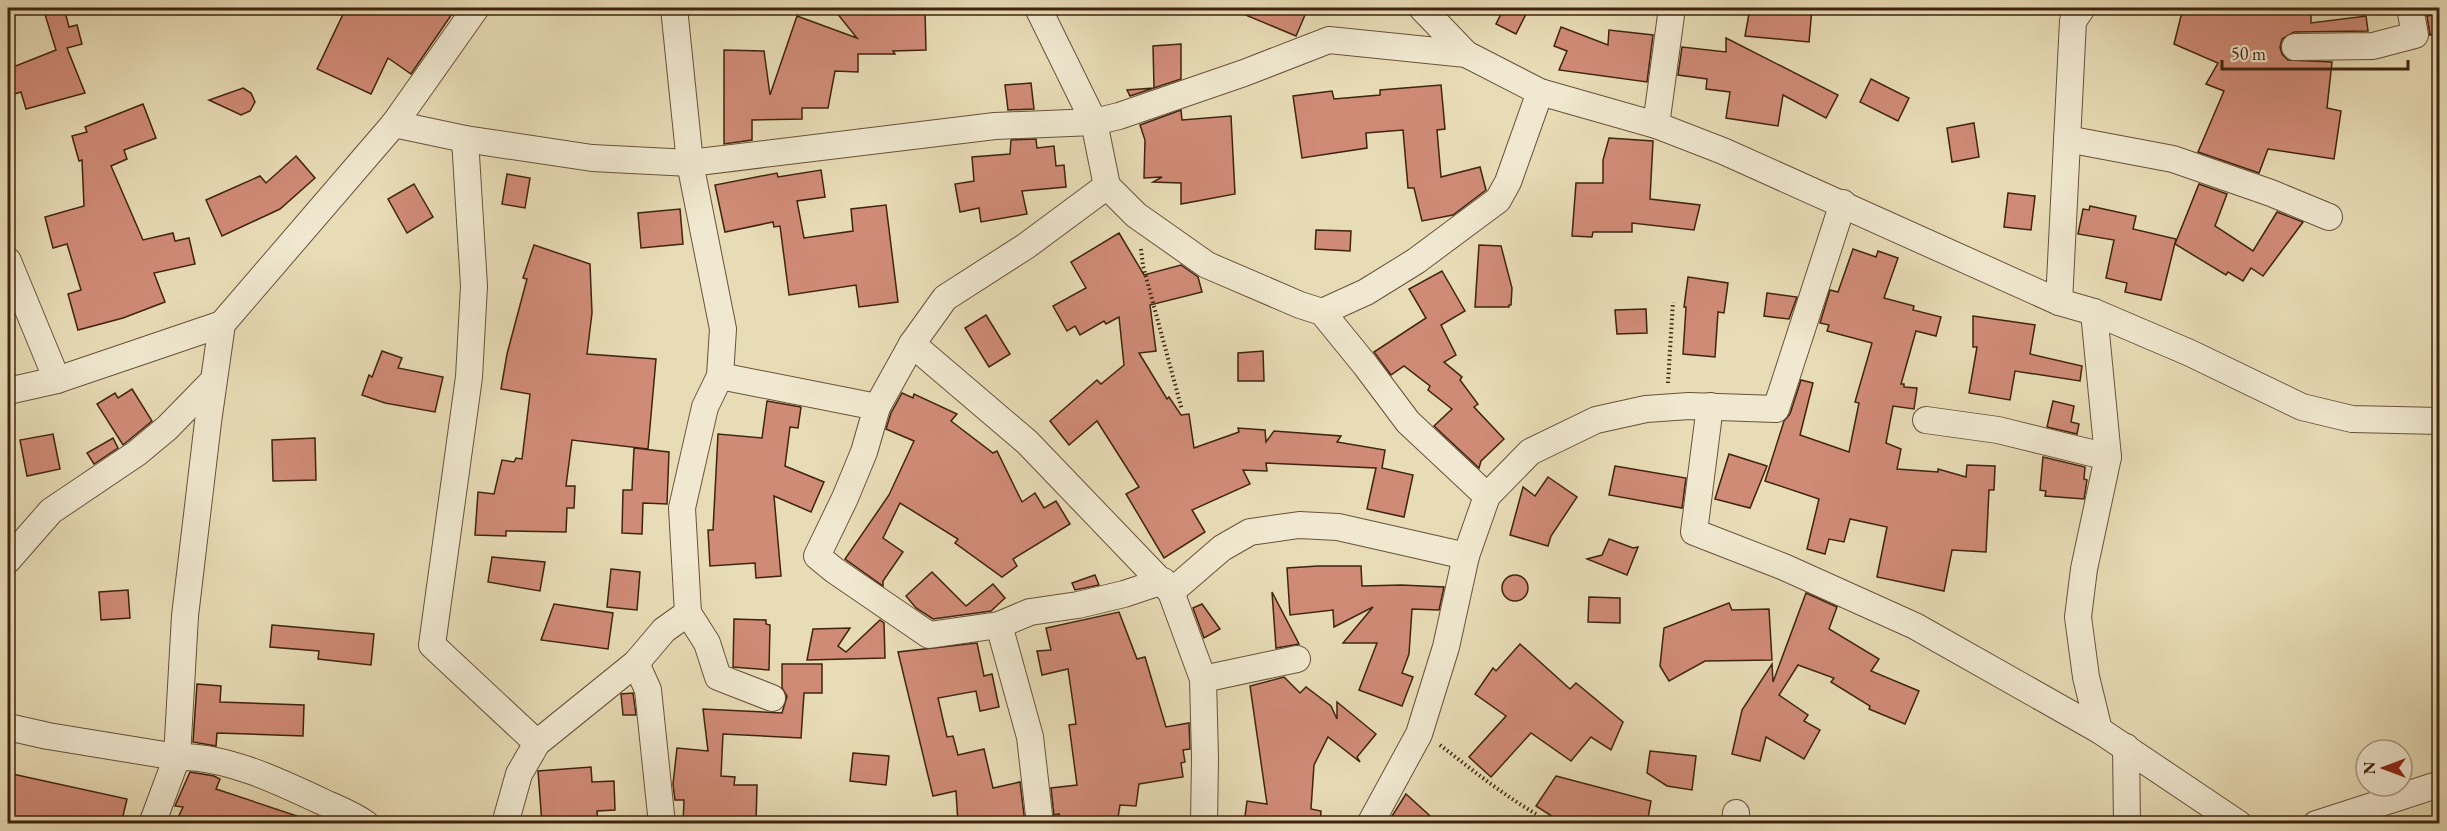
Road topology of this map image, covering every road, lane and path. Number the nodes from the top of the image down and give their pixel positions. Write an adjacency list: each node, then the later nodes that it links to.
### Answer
1 (476, 8): 12 (street)
2 (674, 8): 16 (street)
3 (1038, 8): 11 (street)
4 (1422, 8): 9 (street)
5 (1672, 8): 13 (street)
6 (2410, 8): 8 (street)
7 (2072, 12): 15 (street)
8 (2295, 47)
9 (1466, 54): 10 (street); 11 (street)
10 (1540, 92): 13 (street); 24 (street)
11 (1094, 122): 16 (street); 17 (street)
12 (394, 124): 14 (street); 26 (street)
13 (1656, 125): 18 (street)
14 (465, 139): 16 (street); 52 (street)
15 (2067, 139): 20 (street); 23 (street)
16 (690, 164): 28 (street)
17 (1107, 186): 19 (street); 27 (street)
18 (1844, 203): 23 (street); 32 (street)
19 (1136, 215): 24 (street); 35 (path)
20 (2329, 217)
21 (8, 261): 29 (street)
22 (1673, 302): 34 (path)
23 (2060, 303): 25 (street)
24 (1322, 312): 39 (street)
25 (2094, 312): 37 (street); 38 (street)
26 (222, 324): 29 (street); 30 (street)
27 (912, 344): 33 (street); 42 (street)
28 (720, 376): 33 (street); 43 (street)
29 (57, 380): 31 (street)
30 (213, 381): 41 (street); 54 (street)
31 (8, 391)
32 (1710, 406): 34 (street); 51 (street)
33 (877, 407): 44 (street)
34 (1667, 408): 39 (street)
35 (1182, 411)
36 (1926, 420): 38 (street)
37 (2439, 422)
38 (2108, 457): 51 (street)
39 (1487, 496): 40 (street)
40 (1466, 556): 42 (street); 50 (street)
41 (8, 560)
42 (1167, 586): 44 (street); 47 (street)
43 (688, 613): 46 (street); 48 (street)
44 (999, 625): 61 (street)
45 (1298, 659): 47 (street)
46 (636, 663): 52 (street); 60 (street)
47 (1203, 679): 62 (street)
48 (772, 698)
49 (8, 727): 54 (street)
50 (1420, 730): 56 (path); 63 (street)
51 (2099, 730): 53 (street)
52 (537, 743): 59 (street)
53 (2126, 747): 64 (street); 65 (street)
54 (177, 756): 57 (street); 58 (street)
55 (2439, 784): 66 (street)
56 (1536, 814)
57 (152, 824)
58 (366, 824)
59 (505, 824)
60 (662, 824)
61 (1040, 824)
62 (1204, 824)
63 (1370, 824)
64 (2127, 824)
65 (2239, 824)
66 (2316, 824)

